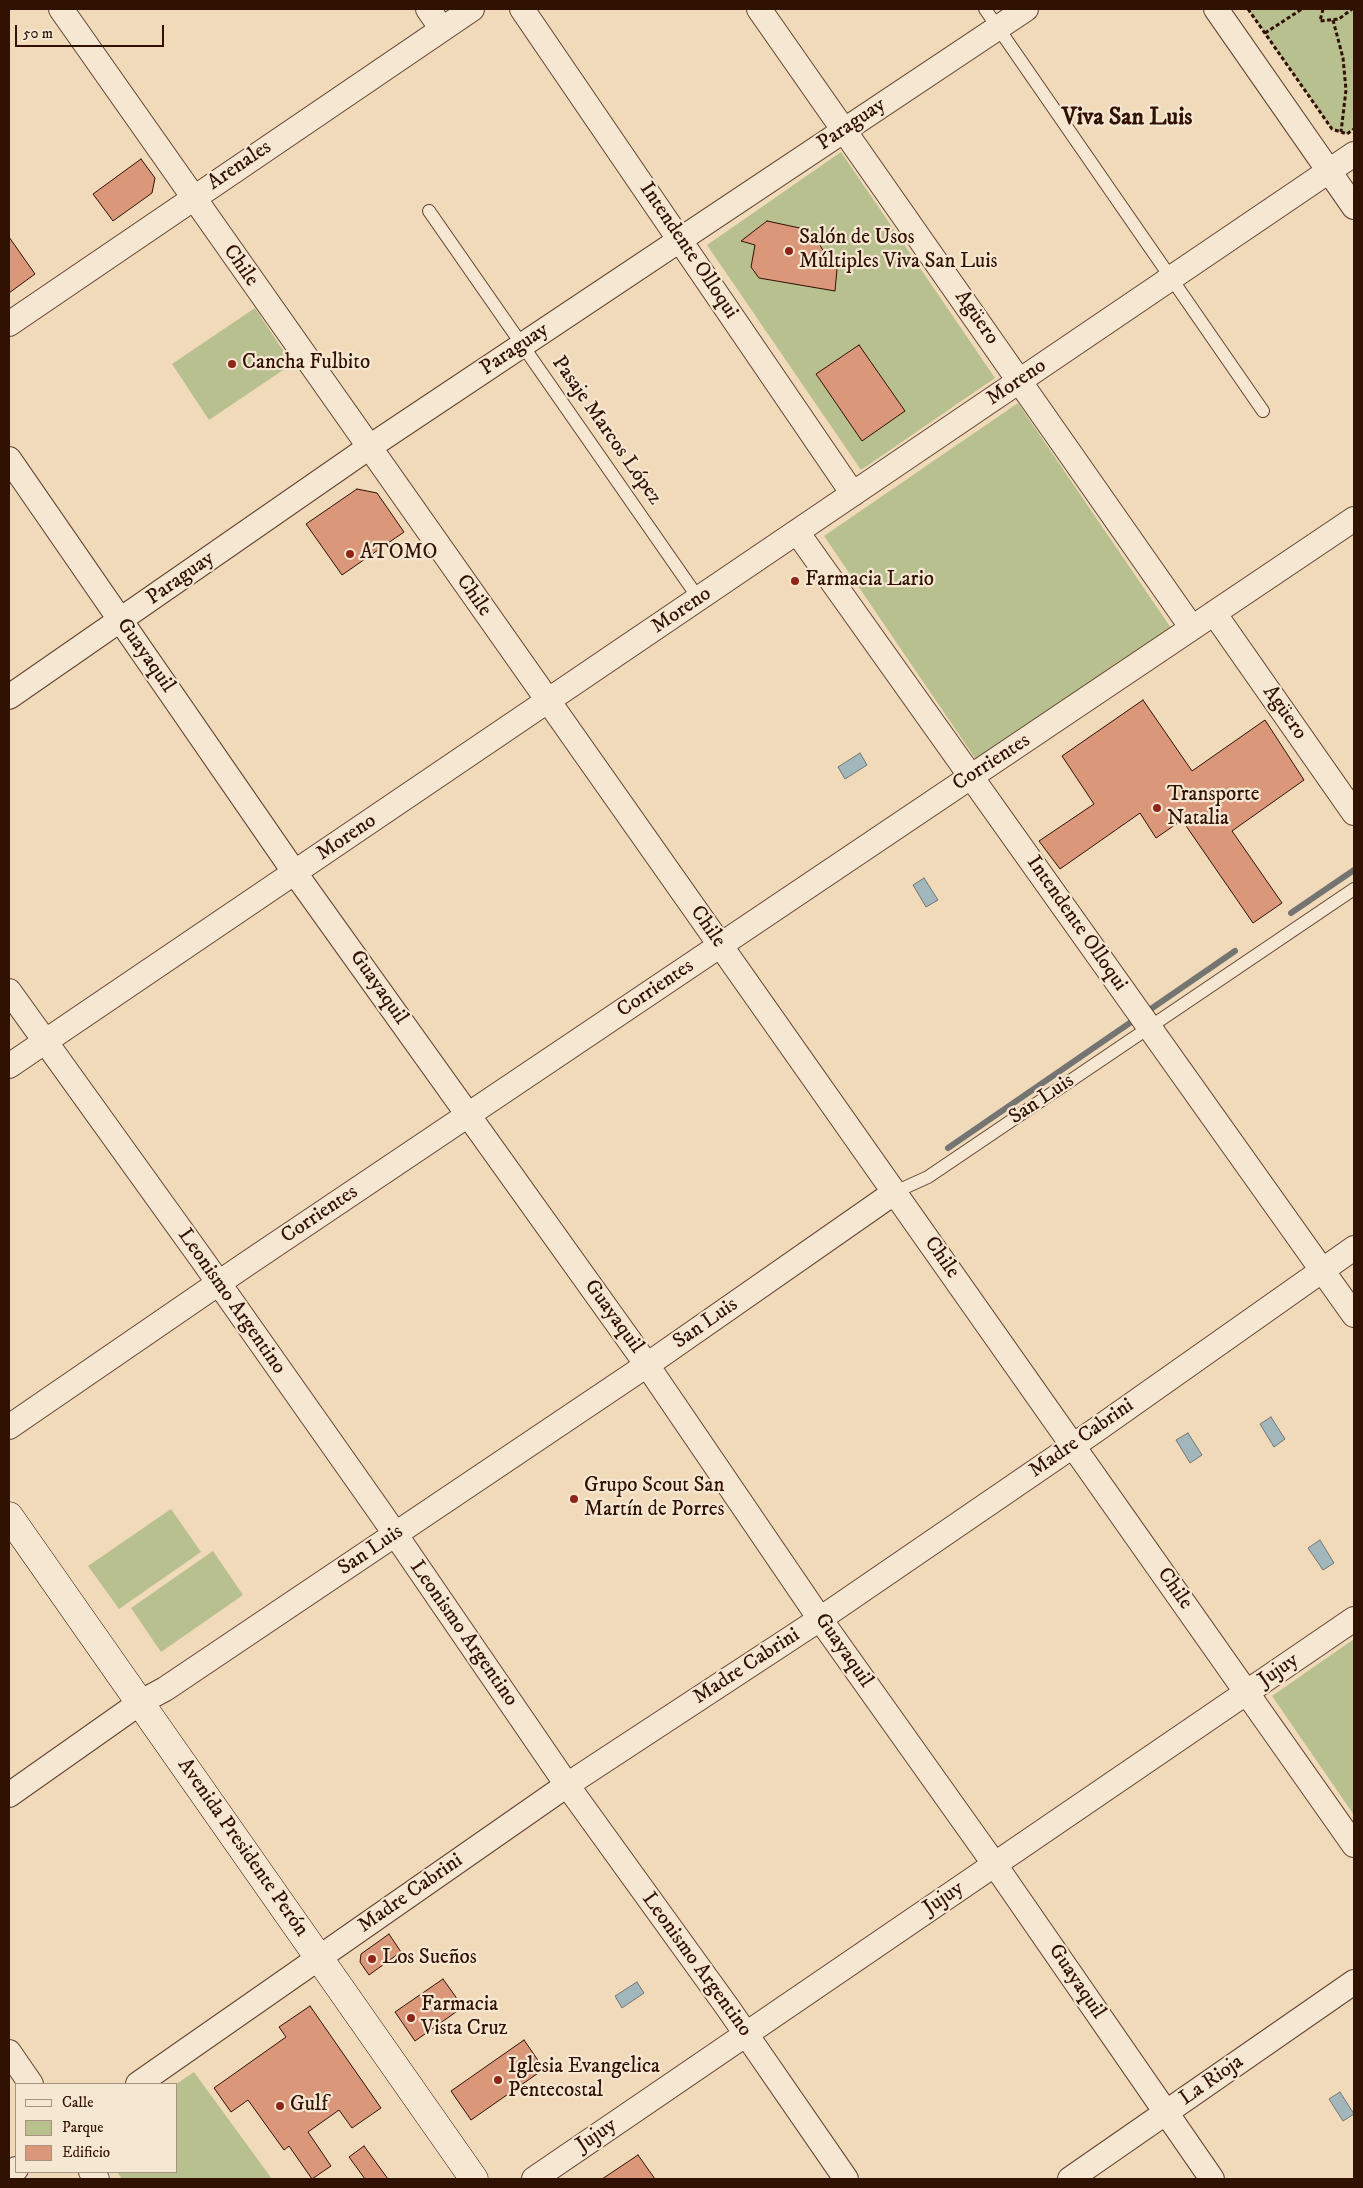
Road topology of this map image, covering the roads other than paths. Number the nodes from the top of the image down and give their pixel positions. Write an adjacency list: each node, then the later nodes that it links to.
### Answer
1 (61, 9): 13 (street, Chile)
2 (428, 9): 9 (street)
3 (472, 9): 9 (street, Arenales)
4 (522, 9): 16 (street, Intendente Olloqui)
5 (758, 9): 10 (street, Agüero)
6 (1026, 9): 8 (street, Paraguay)
7 (1216, 9): 12 (street)
8 (991, 18): 10 (street, Paraguay); 17 (lane)
9 (442, 29): 13 (street, Arenales)
10 (844, 130): 16 (street, Paraguay); 20 (street, Agüero)
11 (1354, 154): 12 (street, Moreno)
12 (1329, 171): 14 (street); 17 (street, Moreno)
13 (192, 198): 18 (street, Arenales); 22 (street, Chile)
14 (1354, 207)
15 (429, 211): 19 (lane, Pasaje Marcos López)
16 (680, 240): 19 (street, Paraguay); 24 (street, Intendente Olloqui)
17 (1171, 278): 20 (street, Moreno); 21 (lane)
18 (9, 324)
19 (522, 345): 22 (street, Paraguay); 27 (lane, Pasaje Marcos López)
20 (1020, 381): 24 (street, Moreno); 30 (street, Agüero)
21 (1263, 411)
22 (368, 448): 29 (street, Paraguay); 32 (street, Chile)
23 (9, 459): 29 (street, Guayaquil)
24 (853, 494): 26 (street, Moreno)
25 (1354, 519): 28 (street, Corrientes)
26 (797, 532): 27 (street, Moreno); 33 (street, Intendente Olloqui)
27 (699, 599): 32 (street, Moreno)
28 (1214, 613): 30 (street, Corrientes); 34 (street, Agüero)
29 (121, 621): 31 (street, Paraguay); 35 (street, Guayaquil)
30 (1192, 628): 33 (street, Corrientes)
31 (9, 697)
32 (548, 702): 35 (street, Moreno); 37 (street, Chile)
33 (972, 775): 37 (street, Corrientes); 39 (street, Intendente Olloqui)
34 (1354, 813)
35 (296, 873): 40 (street, Moreno); 42 (street, Guayaquil)
36 (1354, 889): 39 (lane, San Luis)
37 (720, 946): 42 (street, Corrientes); 43 (street, Chile)
38 (9, 991): 40 (street, Leonismo Argentino)
39 (1149, 1028): 43 (lane, San Luis); 45 (street, Intendente Olloqui)
40 (45, 1042): 41 (street, Moreno); 46 (street, Leonismo Argentino)
41 (9, 1066)
42 (468, 1115): 46 (street, Corrientes); 48 (street, Guayaquil)
43 (895, 1192): 48 (street, San Luis); 50 (street, Chile)
44 (1354, 1248): 45 (street, Madre Cabrini)
45 (1323, 1270): 47 (street, Intendente Olloqui); 50 (street, Madre Cabrini)
46 (218, 1283): 49 (street, Corrientes); 52 (street, Leonismo Argentino)
47 (1354, 1316)
48 (647, 1365): 52 (street, San Luis); 53 (street, Guayaquil)
49 (9, 1428)
50 (1073, 1446): 53 (street, Madre Cabrini); 55 (street, Chile)
51 (9, 1516): 56 (main road, Avenida Presidente Perón)
52 (395, 1535): 56 (street, San Luis); 57 (street, Leonismo Argentino)
53 (820, 1619): 57 (street, Madre Cabrini); 60 (street, Guayaquil)
54 (1354, 1619): 55 (street, Jujuy)
55 (1248, 1692): 59 (street, Chile); 60 (street, Jujuy)
56 (141, 1702): 58 (street, San Luis); 61 (main road, Avenida Presidente Perón)
57 (567, 1785): 61 (street, Madre Cabrini); 63 (street, Leonismo Argentino)
58 (9, 1794)
59 (1354, 1845)
60 (995, 1864): 63 (street, Jujuy); 67 (street, Guayaquil)
61 (319, 1958): 66 (street, Madre Cabrini); 68 (main road, Avenida Presidente Perón)
62 (1354, 1982): 67 (street, La Rioja)
63 (746, 2034): 69 (street, Jujuy); 70 (street, Leonismo Argentino)
64 (9, 2052): 65 (street)
65 (30, 2083)
66 (139, 2083)
67 (1166, 2114): 71 (street, La Rioja); 72 (street, Guayaquil)
68 (474, 2179)
69 (534, 2179)
70 (846, 2179)
71 (1070, 2179)
72 (1212, 2179)

